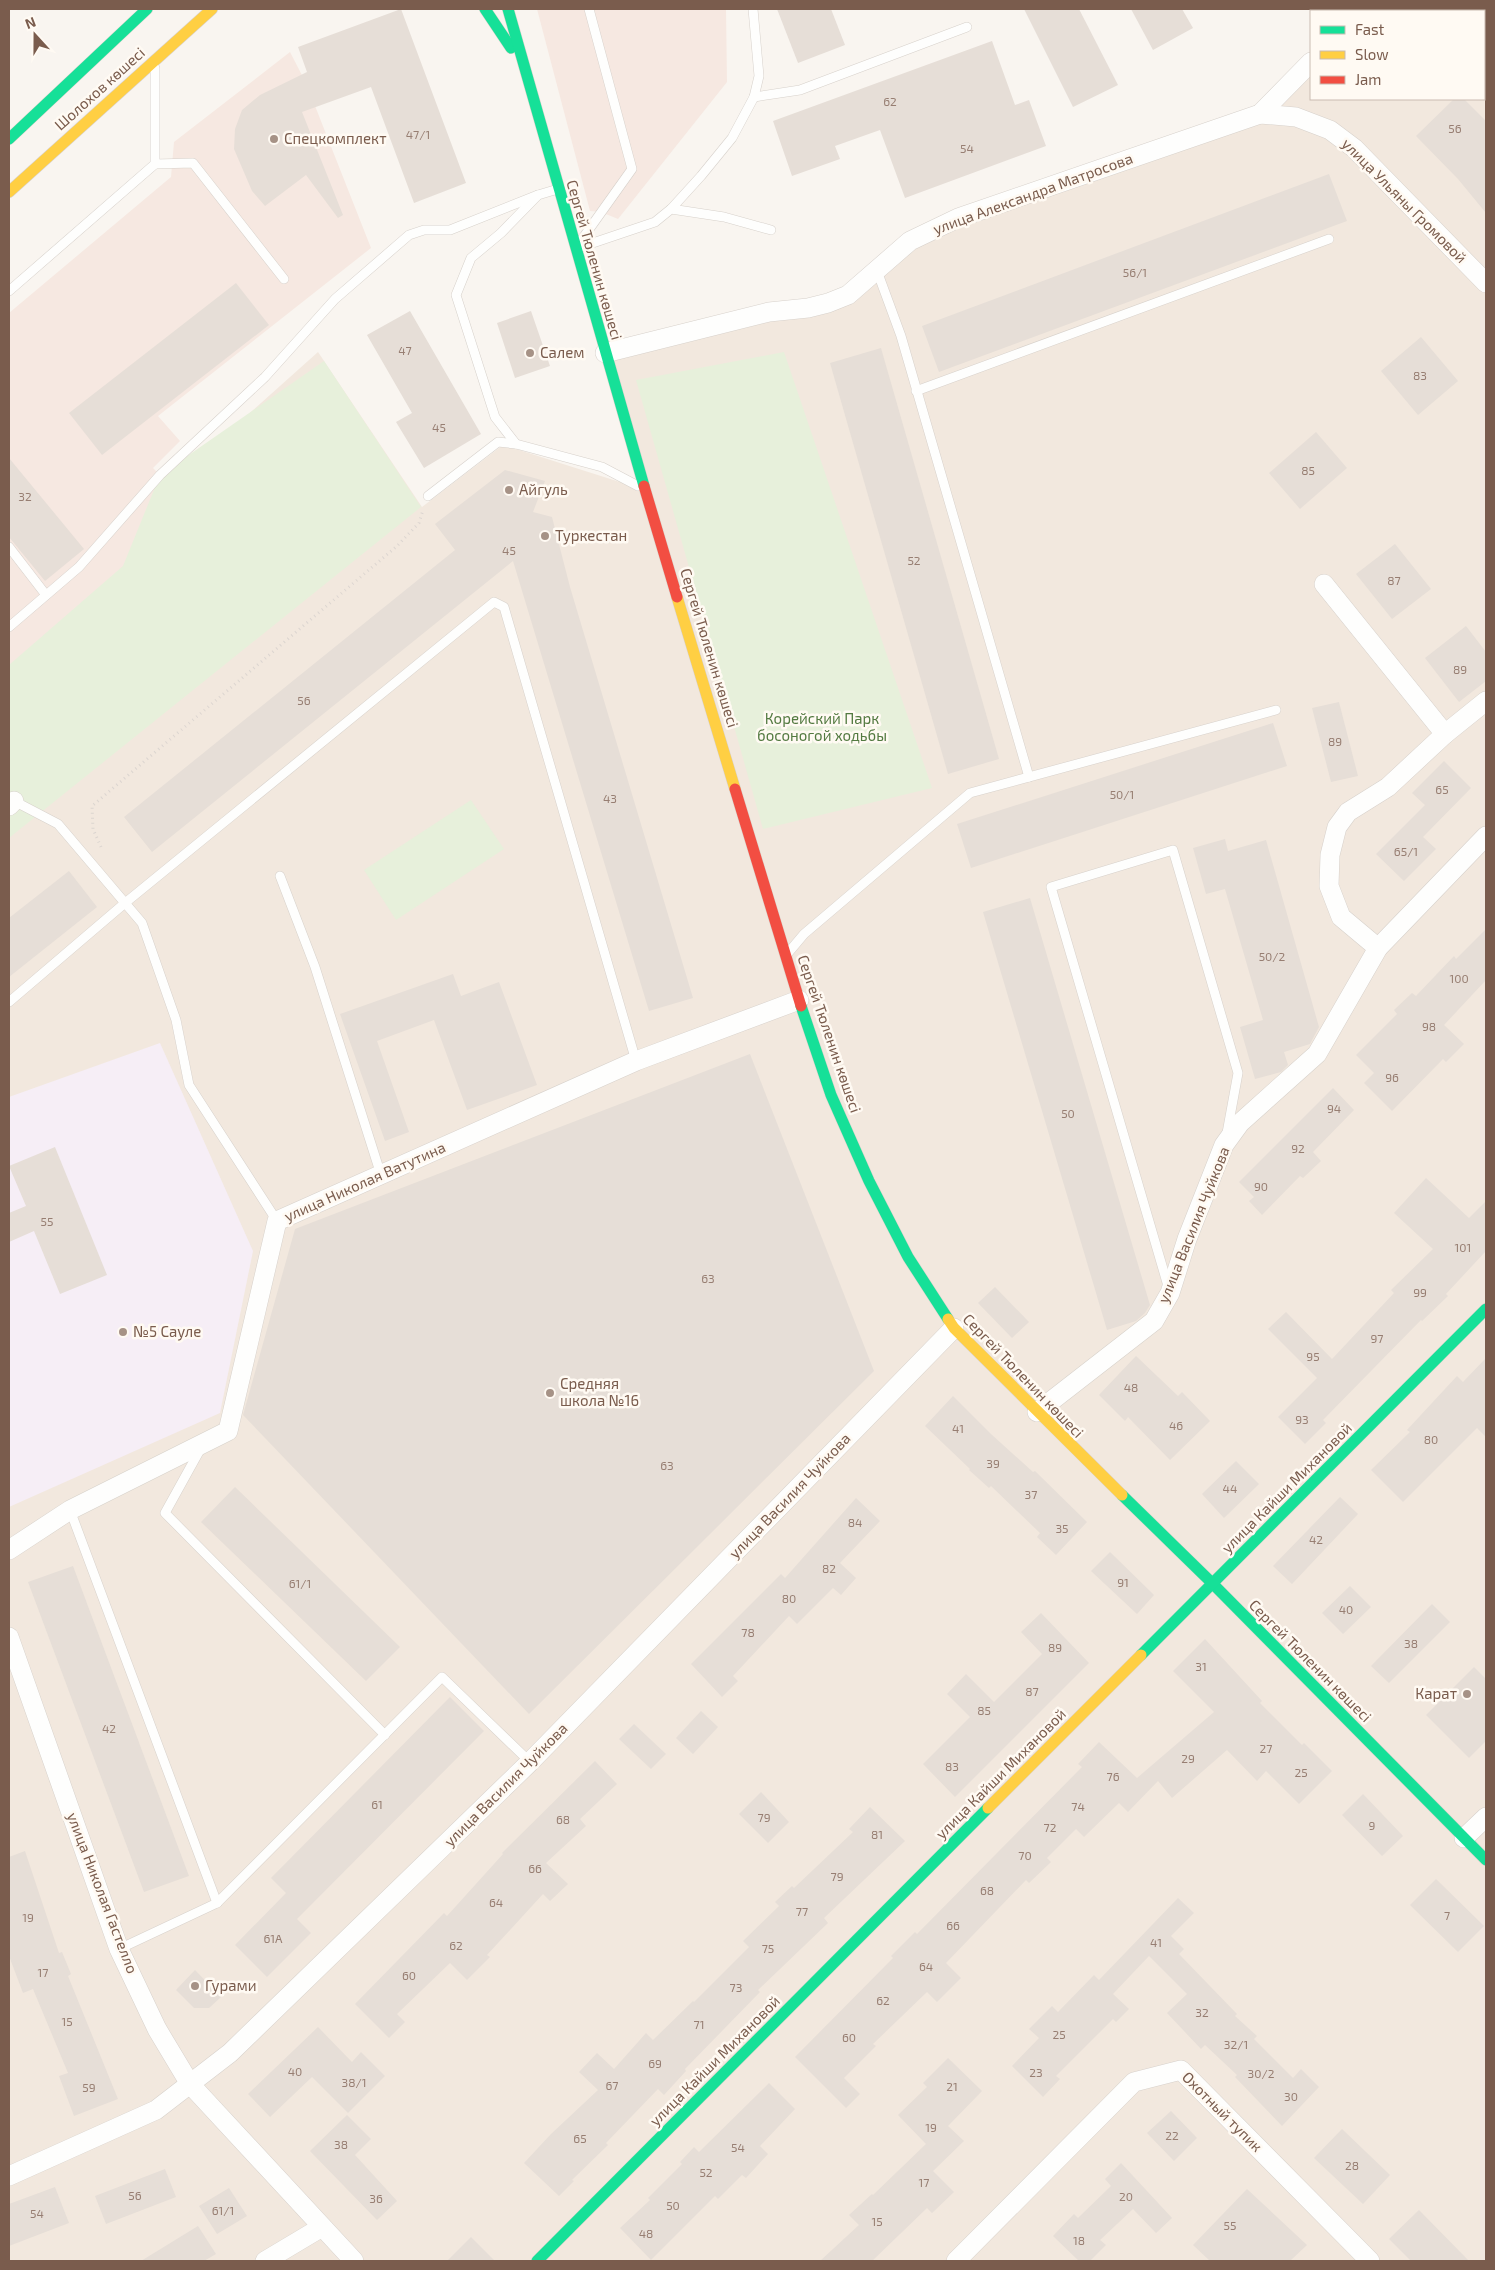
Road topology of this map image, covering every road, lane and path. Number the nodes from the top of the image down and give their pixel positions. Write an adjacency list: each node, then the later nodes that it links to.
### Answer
1 (147, 9): 15 (main road, Шолохов көшесі)
2 (212, 9): 8 (main road, Шолохов көшесі)
3 (217, 9): 8 (main road)
4 (484, 9): 12 (main road)
5 (508, 9): 12 (main road, Сергей Тюленин көшесі)
6 (589, 9): 23 (lane)
7 (753, 9): 13 (lane)
8 (198, 21): 10 (main road, Шолохов көшесі)
9 (967, 27): 13 (lane)
10 (154, 60): 16 (lane); 18 (main road, Шолохов көшесі)
11 (1310, 63): 14 (street, улица Александра Матросова)
12 (525, 70): 17 (main road, Сергей Тюленин көшесі)
13 (754, 97): 20 (lane)
14 (1260, 114): 24 (street, улица Александра Матросова); 26 (street, улица Ульяны Громовой)
15 (9, 139)
16 (155, 164): 25 (lane); 27 (lane)
17 (558, 189): 19 (lane); 23 (main road, Сергей Тюленин көшесі)
18 (9, 192)
19 (538, 195): 30 (lane); 35 (lane)
20 (671, 209): 21 (lane); 23 (lane)
21 (771, 230)
22 (1329, 239): 29 (lane)
23 (576, 249): 28 (main road, Сергей Тюленин көшесі)
24 (876, 268): 28 (street, улица Александра Матросова); 29 (lane)
25 (284, 279)
26 (1486, 283)
27 (9, 291)
28 (605, 353): 31 (main road, Сергей Тюленин көшесі)
29 (916, 391): 40 (lane)
30 (516, 444): 31 (lane); 32 (lane)
31 (645, 490): 47 (main road, Сергей Тюленин көшесі)
32 (428, 496): 43 (path)
33 (9, 547): 35 (lane)
34 (1324, 584): 39 (street)
35 (46, 595): 36 (lane)
36 (9, 627)
37 (1486, 701): 39 (street)
38 (1276, 710): 40 (lane)
39 (1446, 734): 46 (street)
40 (1029, 777): 47 (lane)
41 (12, 804): 45 (lane)
42 (1486, 836): 46 (street, улица Василия Чуйкова)
43 (104, 854)
44 (280, 876): 52 (lane)
45 (125, 903): 49 (lane); 50 (lane); 53 (lane)
46 (1378, 948): 51 (street, улица Василия Чуйкова)
47 (786, 956): 48 (main road, Сергей Тюленин көшесі)
48 (799, 1000): 50 (street, улица Николая Ватутина); 56 (main road, Сергей Тюленин көшесі)
49 (9, 1002)
50 (636, 1061): 52 (street, улица Николая Ватутина)
51 (1224, 1145): 54 (street, улица Василия Чуйкова); 54 (lane)
52 (380, 1175): 53 (street, улица Николая Ватутина)
53 (277, 1222): 58 (street, улица Николая Ватутина)
54 (1170, 1293): 57 (street, улица Василия Чуйкова)
55 (1486, 1309): 61 (main road, улица Кайши Михановой)
56 (954, 1328): 57 (main road, Сергей Тюленин көшесі); 64 (street, улица Василия Чуйкова)
57 (1036, 1412): 61 (main road, Сергей Тюленин көшесі)
58 (205, 1442): 59 (street, улица Николая Ватутина); 63 (lane)
59 (70, 1510): 60 (street, улица Николая Ватутина); 68 (lane)
60 (9, 1550)
61 (1212, 1583): 66 (main road, Сергей Тюленин көшесі); 75 (main road, улица Кайши Михановой)
62 (9, 1637): 69 (street, улица Николая Гастелло)
63 (385, 1735): 64 (lane); 68 (lane)
64 (530, 1762): 70 (street, улица Василия Чуйкова)
65 (1486, 1816): 66 (street)
66 (1464, 1838): 67 (main road, Сергей Тюленин көшесі)
67 (1486, 1860)
68 (216, 1903): 69 (lane)
69 (119, 1949): 70 (street, улица Николая Гастелло)
70 (190, 2084): 71 (street, улица Василия Чуйкова); 72 (street, улица Николая Гастелло)
71 (9, 2176)
72 (322, 2227): 73 (street); 74 (street, улица Николая Гастелло)
73 (265, 2261)
74 (354, 2261)
75 (536, 2261)
76 (956, 2261): 77 (street, Охотный тупик)
77 (1370, 2261)

